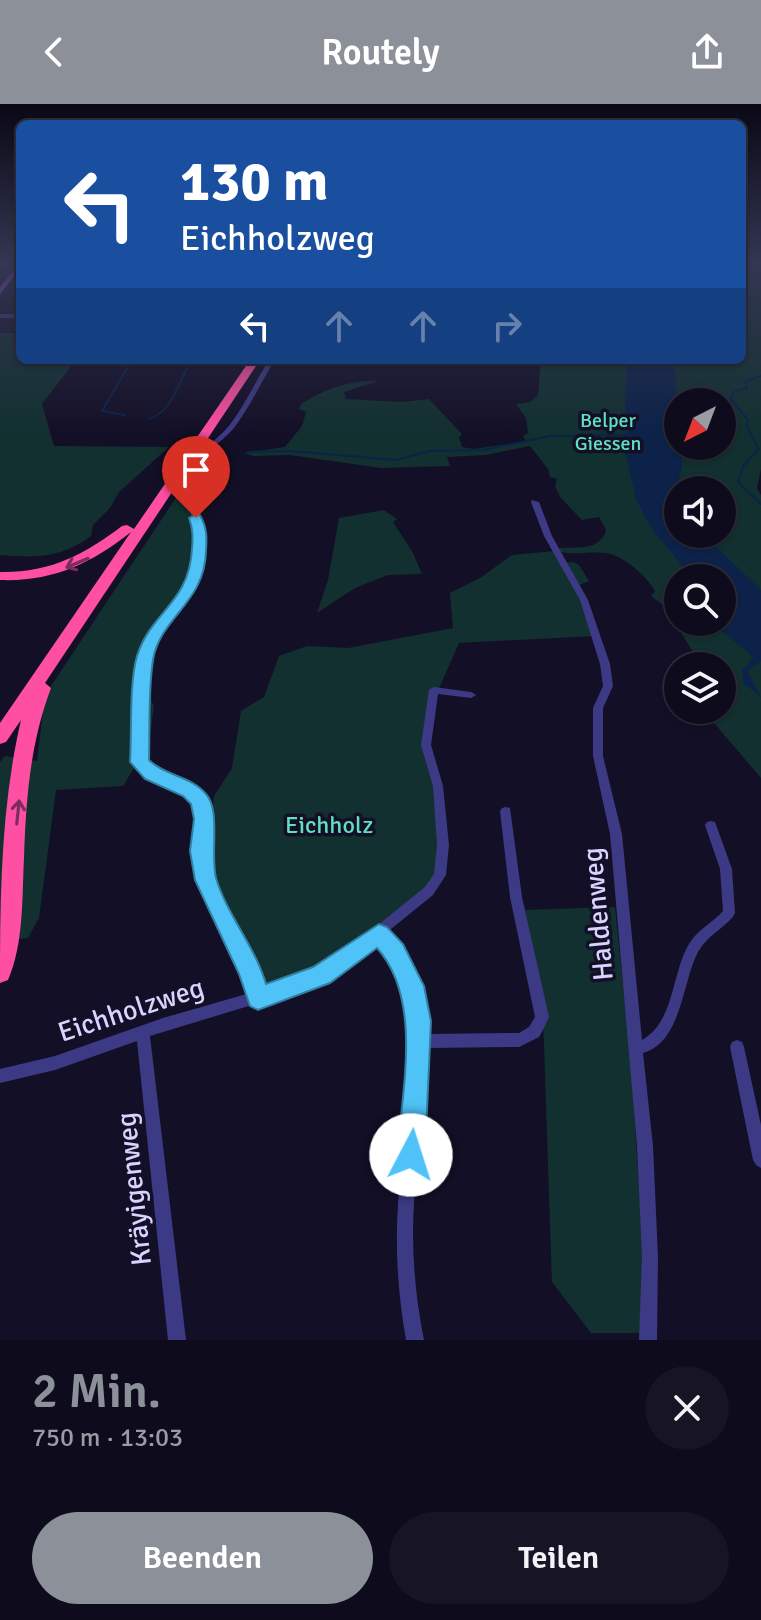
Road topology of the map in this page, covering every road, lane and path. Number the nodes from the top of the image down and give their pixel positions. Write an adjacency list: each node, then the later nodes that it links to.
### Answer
1 (242, 364): 5 (highway)
2 (252, 364): 7 (highway)
3 (270, 364): 15 (street)
4 (535, 502): 19 (street, Haldenweg)
5 (127, 529): 6 (highway, one-way to 6); 9 (highway)
6 (0, 576)
7 (68, 635): 10 (highway); 14 (highway, one-way to 7)
8 (471, 695): 13 (street, Eichholzweg)
9 (0, 717)
10 (0, 737)
11 (506, 811): 17 (street)
12 (711, 825): 19 (street)
13 (379, 934): 15 (street, Eichholzweg); 17 (street)
14 (0, 972)
15 (258, 998): 16 (street, Eichholzweg)
16 (143, 1033): 20 (street, Eichholzweg); 22 (street, Kräyigenweg)
17 (418, 1041): 23 (street)
18 (737, 1047): 21 (street)
19 (635, 1048): 24 (street, Haldenweg)
20 (1, 1075)
21 (761, 1160)
22 (177, 1340)
23 (415, 1340)
24 (648, 1340)

